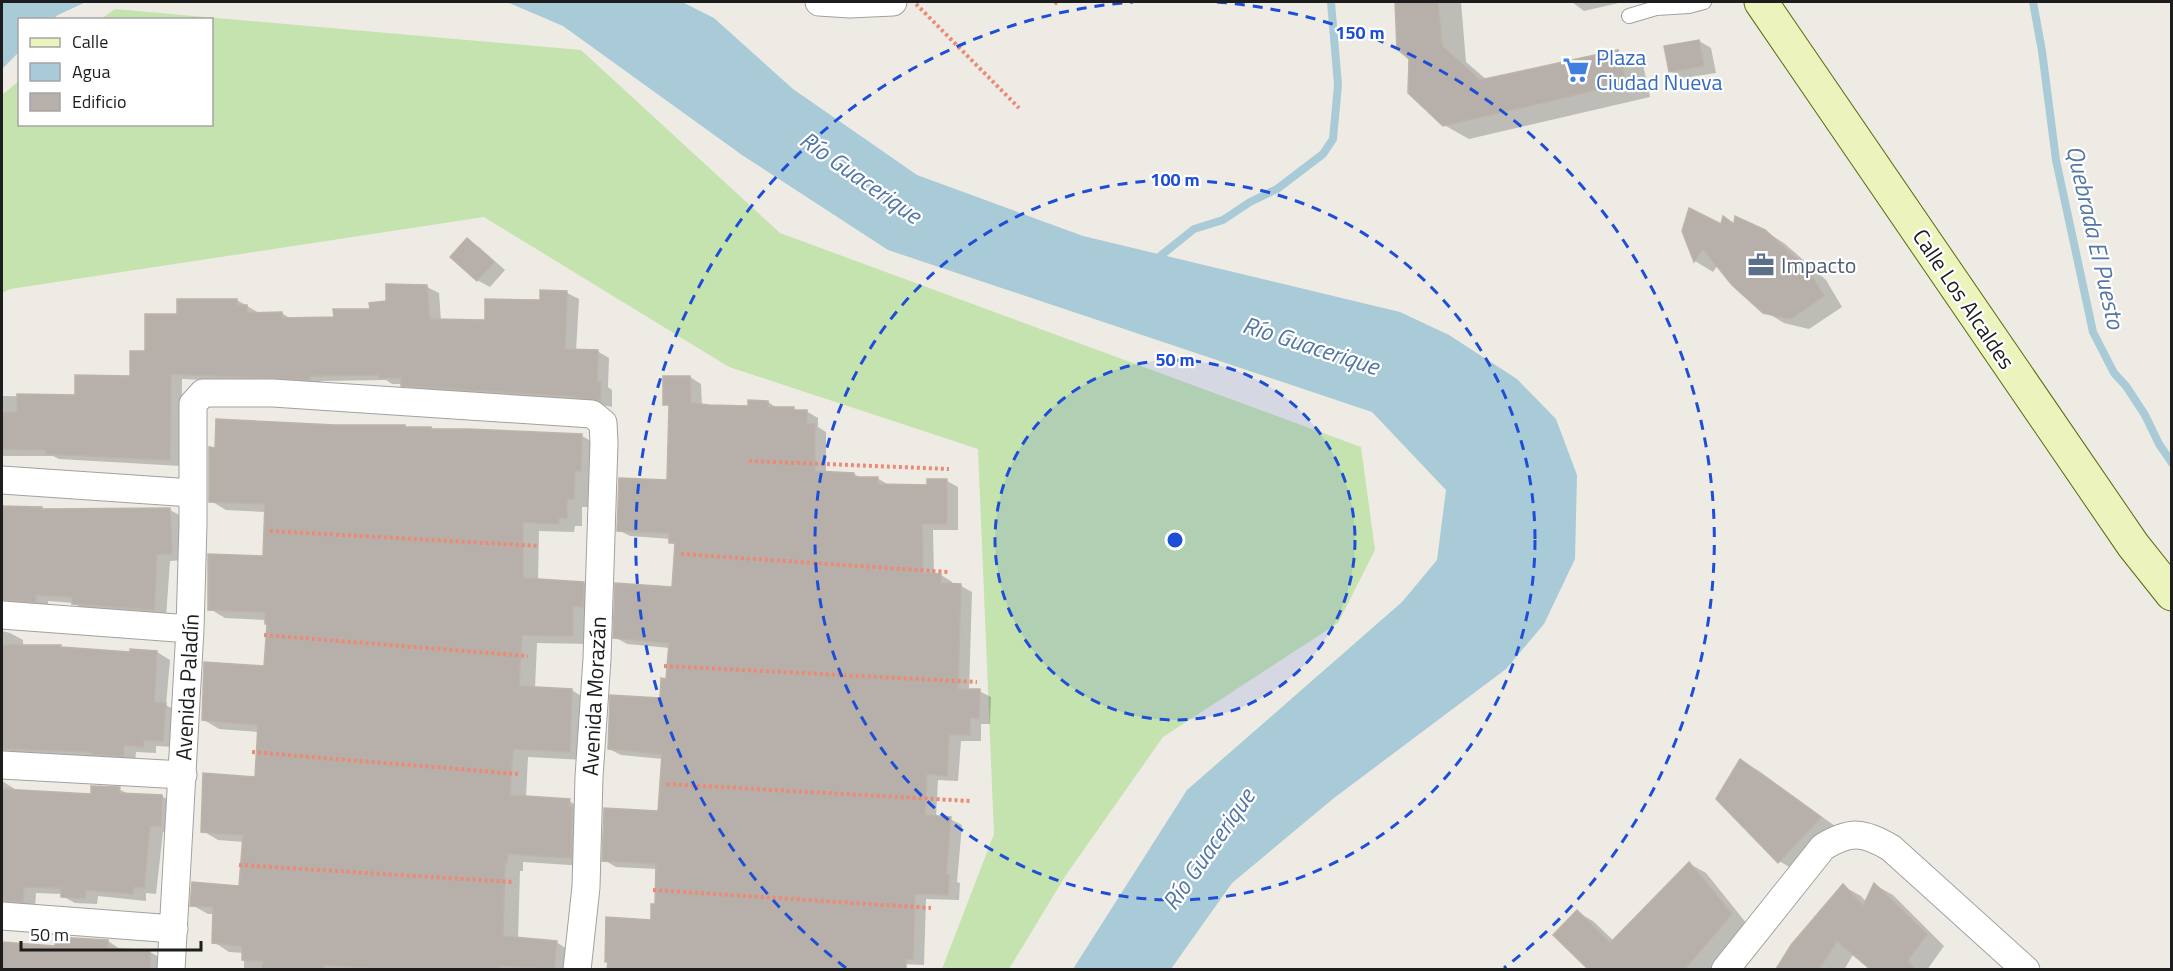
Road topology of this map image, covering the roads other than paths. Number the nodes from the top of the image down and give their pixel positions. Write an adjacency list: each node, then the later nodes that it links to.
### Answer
1 (819, 2): 2 (street)
2 (893, 2)
3 (1704, 2): 4 (lane)
4 (1658, 5): 6 (lane)
5 (1756, 5): 10 (main road, Calle Los Alcaldes)
6 (1629, 16)
7 (193, 404): 9 (street, Avenida Paladín); 18 (street, Avenida Morazán)
8 (2, 480): 9 (street)
9 (192, 493): 12 (street, Avenida Paladín)
10 (2172, 594)
11 (2, 615): 12 (street)
12 (190, 629): 14 (street, Avenida Paladín)
13 (2, 765): 14 (street)
14 (183, 775): 16 (street, Avenida Paladín)
15 (2, 916): 16 (street)
16 (174, 929): 17 (street, Avenida Paladín)
17 (171, 969)
18 (577, 969)
19 (1725, 969): 20 (street)
20 (2026, 969)

